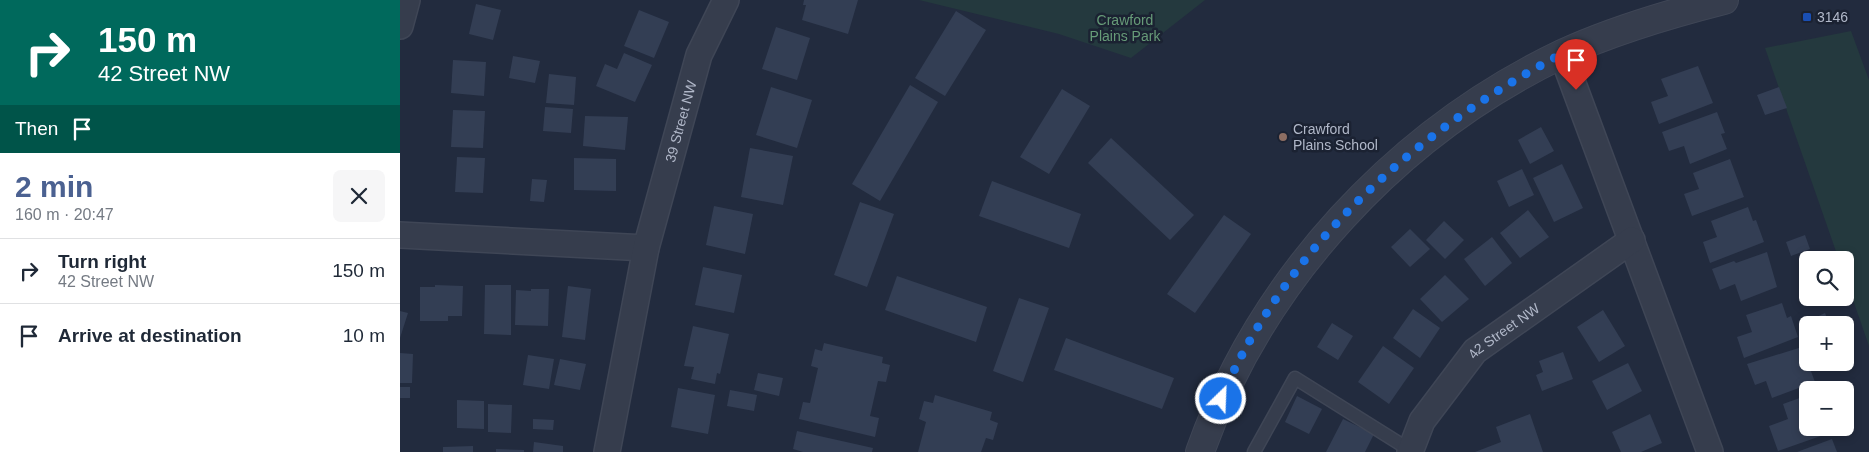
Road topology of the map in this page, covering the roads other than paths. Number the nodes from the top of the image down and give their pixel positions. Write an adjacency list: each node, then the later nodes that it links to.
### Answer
1 (407, 0): 4 (street)
2 (726, 0): 8 (street, 39 Street NW)
3 (1724, 0): 5 (street)
4 (400, 26)
5 (1562, 54): 7 (street); 11 (street)
6 (400, 235): 8 (street)
7 (1632, 240): 9 (street, 42 Street NW); 13 (street)
8 (646, 248): 10 (street, 39 Street NW)
9 (1410, 451): 12 (lane)
10 (607, 452)
11 (1200, 452)
12 (1254, 452)
13 (1710, 452)

